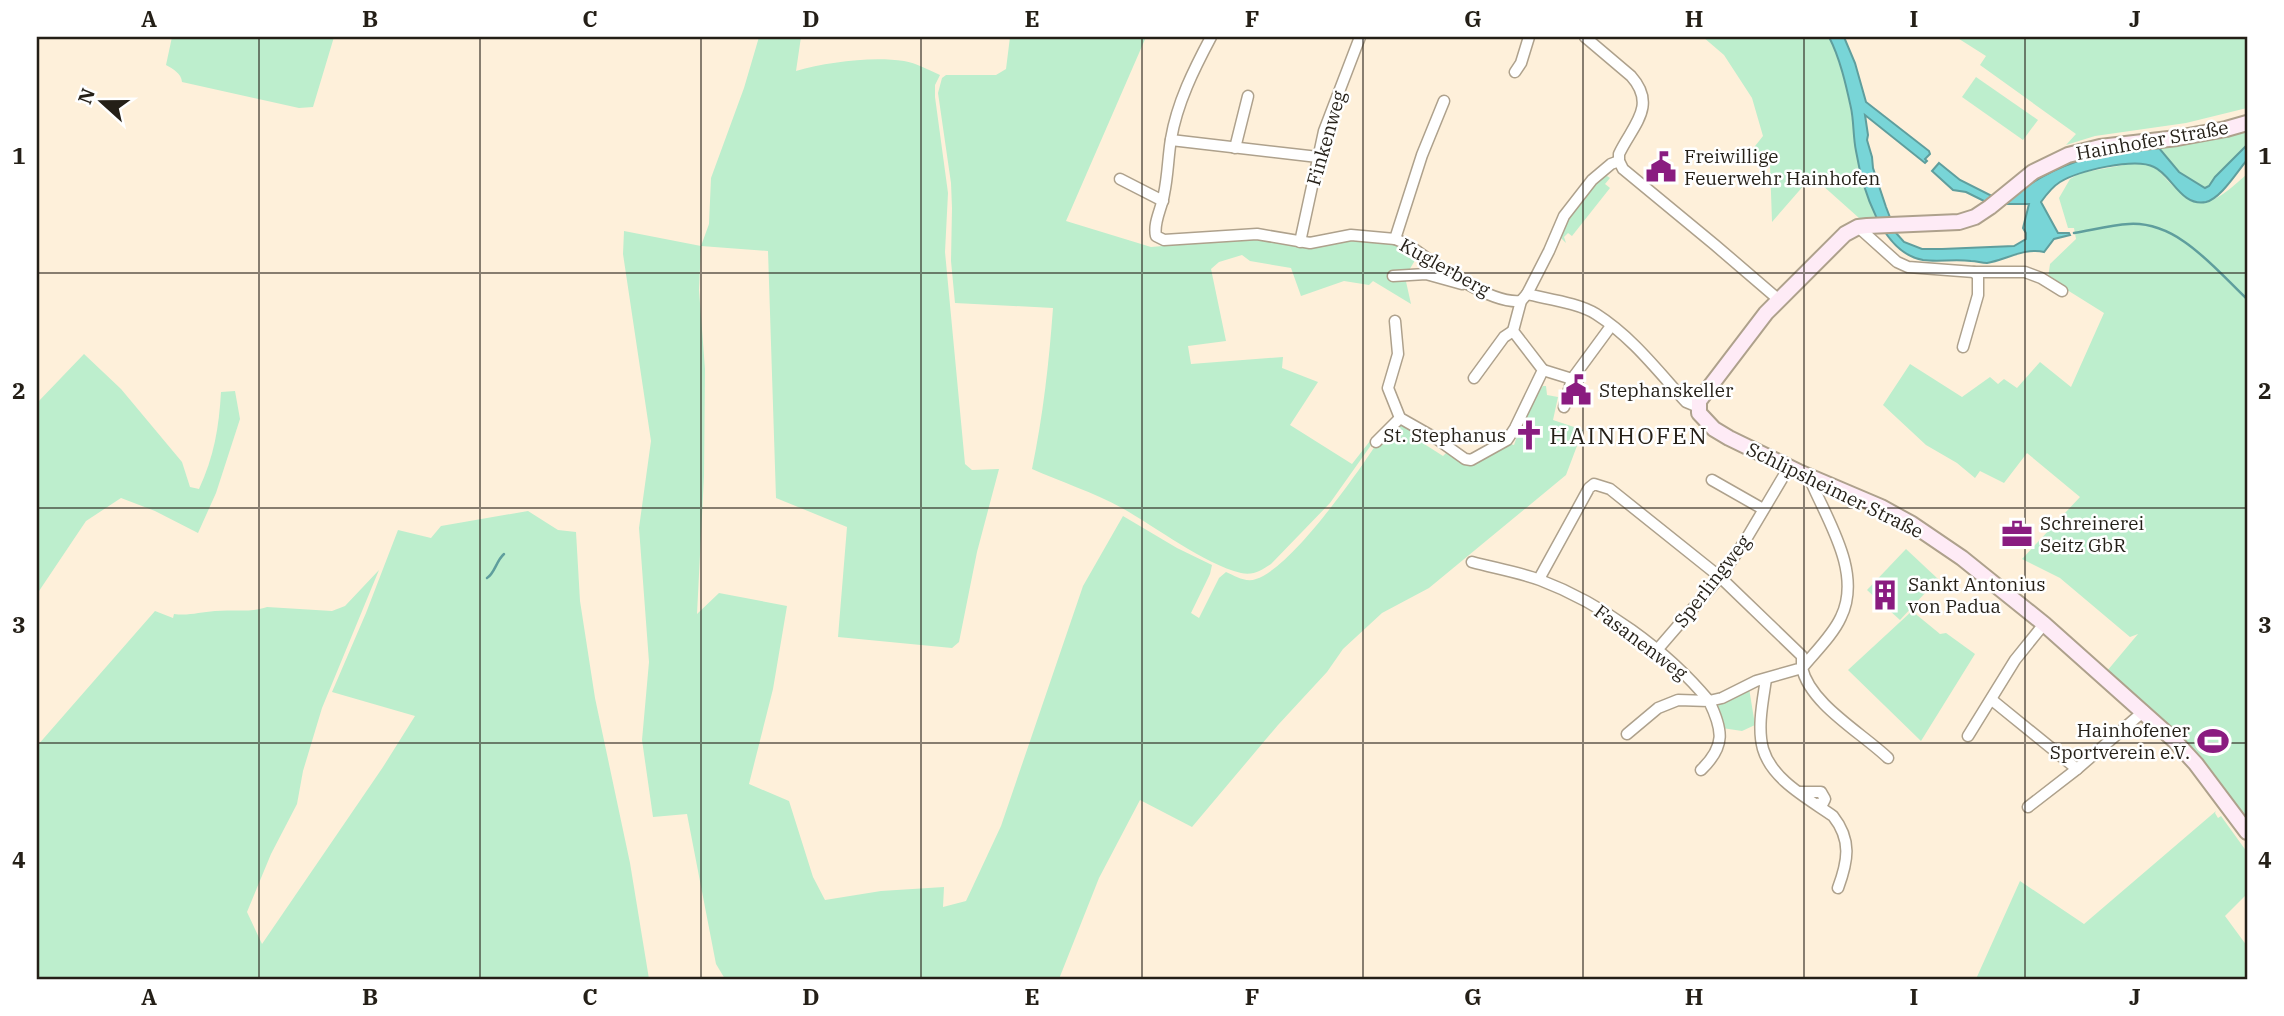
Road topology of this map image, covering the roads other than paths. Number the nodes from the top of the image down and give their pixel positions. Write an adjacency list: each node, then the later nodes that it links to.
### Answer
1 (1211, 37): 9 (street, Kuglerberg)
2 (1360, 37): 11 (street, Finkenweg)
3 (1529, 37): 5 (street)
4 (1585, 37): 12 (street)
5 (1516, 72)
6 (1248, 96): 10 (street)
7 (1444, 101): 16 (street)
8 (2247, 122): 15 (street, Hainhofer Straße)
9 (1171, 140): 10 (street); 14 (street, Kuglerberg)
10 (1235, 148): 11 (street)
11 (1318, 157): 17 (street, Finkenweg)
12 (1619, 161): 22 (street); 23 (street)
13 (1120, 178): 14 (street)
14 (1163, 201): 17 (street, Kuglerberg)
15 (1862, 227): 18 (street); 23 (street)
16 (1395, 239): 17 (street, Kuglerberg); 20 (street, Kuglerberg)
17 (1300, 242)
18 (1974, 272): 21 (street); 27 (street)
19 (1393, 276): 20 (street)
20 (1473, 287): 22 (street, Kuglerberg)
21 (2062, 291)
22 (1524, 297): 25 (street, Kuglerberg); 26 (street)
23 (1778, 299): 32 (street)
24 (1395, 321): 33 (street)
25 (1611, 326): 30 (street); 32 (street, Kuglerberg)
26 (1513, 331): 28 (street); 29 (street)
27 (1963, 347)
28 (1543, 370): 30 (street); 33 (street)
29 (1474, 378)
30 (1572, 379): 31 (street)
31 (1564, 407)
32 (1698, 407): 35 (street, Schlipsheimer Straße)
33 (1400, 418): 34 (street)
34 (1376, 442)
35 (1789, 467): 36 (street, Schlipsheimer Straße); 38 (street, Sperlingweg)
36 (1812, 478): 42 (street, Schlipsheimer Straße); 44 (street)
37 (1712, 480): 38 (street)
38 (1763, 509): 40 (street, Sperlingweg)
39 (1472, 562): 41 (street, Fasanenweg)
40 (1720, 576): 41 (street); 43 (street, Sperlingweg); 44 (street)
41 (1539, 579): 43 (street, Fasanenweg)
42 (2044, 624): 46 (street); 48 (street, Schlipsheimer Straße)
43 (1657, 650): 47 (street, Fasanenweg)
44 (1802, 668): 45 (street); 51 (street)
45 (1766, 678): 47 (street); 56 (street)
46 (1992, 700): 50 (street); 53 (street)
47 (1709, 701): 49 (street); 52 (street)
48 (2144, 711): 53 (street); 55 (street, Schlipsheimer Straße)
49 (1627, 734)
50 (1968, 736)
51 (1888, 758)
52 (1701, 769)
53 (2077, 769): 54 (street)
54 (2028, 807)
55 (2247, 832)
56 (1838, 888)

